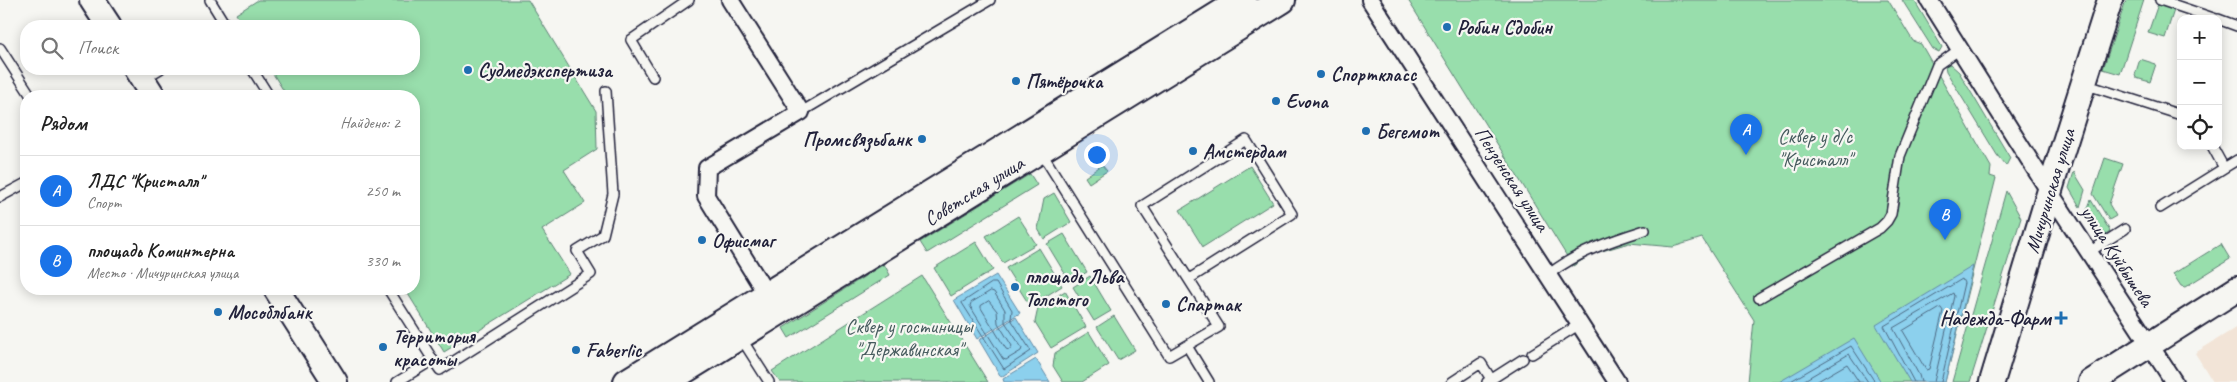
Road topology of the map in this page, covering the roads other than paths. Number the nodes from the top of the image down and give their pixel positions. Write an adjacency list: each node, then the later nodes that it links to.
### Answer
1 (92, 0): 13 (main road)
2 (210, 0): 14 (lane)
3 (689, 0): 20 (lane)
4 (730, 0): 25 (street)
5 (990, 0): 25 (lane)
6 (1243, 0): 43 (main road)
7 (1282, 0): 27 (main road, Советская улица)
8 (1370, 0): 38 (street, Пензенская улица)
9 (1929, 0): 18 (street, улица Куйбышева)
10 (2110, 0): 21 (main road, Мичуринская улица)
11 (2160, 0): 12 (lane)
12 (2205, 15)
13 (105, 20)
14 (222, 20)
15 (2222, 21): 16 (lane)
16 (2237, 26)
17 (0, 48): 22 (lane)
18 (1960, 49): 32 (street, улица Куйбышева); 44 (lane)
19 (256, 75): 23 (lane)
20 (653, 77)
21 (2084, 84): 26 (lane); 32 (main road, Мичуринская улица)
22 (27, 90)
23 (265, 90)
24 (606, 91): 51 (lane)
25 (801, 112): 43 (street)
26 (2177, 114)
27 (1040, 150): 46 (main road, Советская улица); 48 (lane)
28 (2214, 150): 30 (lane)
29 (2237, 160): 30 (lane)
30 (2224, 168): 34 (lane)
31 (20, 186): 33 (lane)
32 (2049, 191): 37 (street, улица Куйбышева); 61 (main road, Мичуринская улица)
33 (0, 197)
34 (2160, 208)
35 (2125, 229): 37 (lane)
36 (1645, 230): 38 (lane)
37 (2088, 252): 47 (street, улица Куйбышева)
38 (1549, 274): 45 (street, Пензенская улица)
39 (1188, 279): 39 (lane); 48 (lane)
40 (2237, 289): 47 (main road)
41 (280, 295): 53 (main road)
42 (392, 295): 51 (lane)
43 (767, 295): 55 (main road)
44 (1759, 298)
45 (1580, 324): 49 (lane); 60 (street, Пензенская улица)
46 (739, 336): 56 (main road, Советская улица); 57 (lane)
47 (2150, 344): 62 (main road); 63 (street, улица Куйбышева)
48 (1187, 346): 58 (lane)
49 (1532, 354)
50 (1523, 359): 52 (lane)
51 (433, 360): 54 (lane)
52 (1489, 381): 59 (lane)
53 (335, 382)
54 (396, 382)
55 (627, 382)
56 (665, 382)
57 (769, 382)
58 (1209, 382)
59 (1452, 382)
60 (1617, 382)
61 (1992, 382)
62 (2090, 382)
63 (2174, 382)

